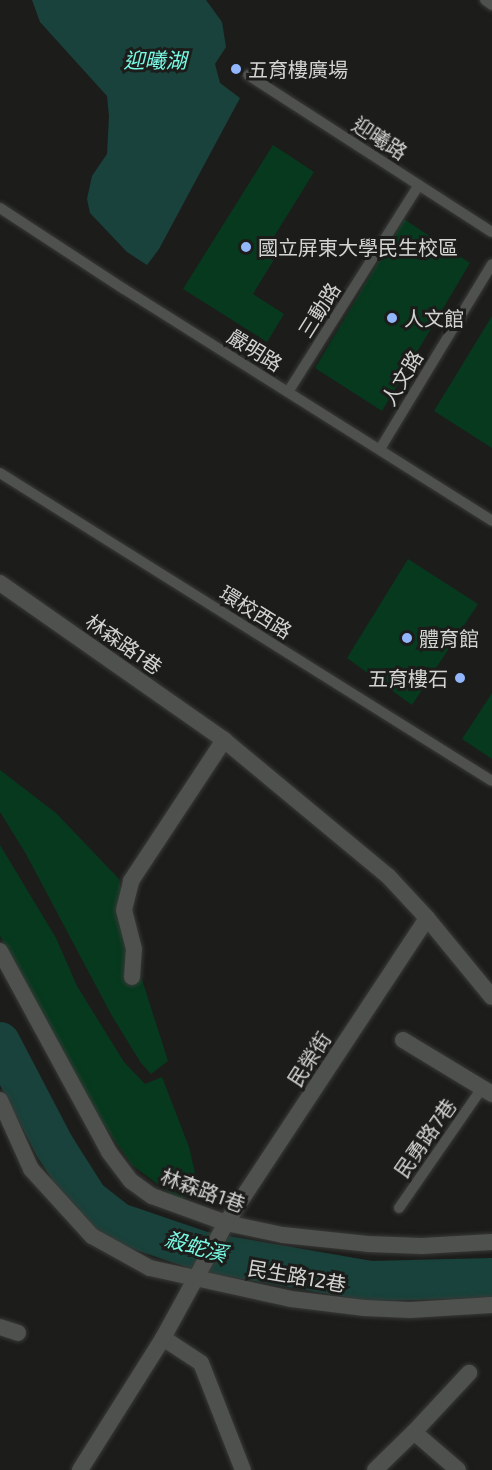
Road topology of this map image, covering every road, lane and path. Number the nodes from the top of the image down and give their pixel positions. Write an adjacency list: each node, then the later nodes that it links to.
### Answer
1 (485, 0): 2 (lane)
2 (492, 5)
3 (248, 75): 4 (lane, 迎曦路)
4 (419, 185): 6 (lane, 迎曦路); 8 (lane, 三動路)
5 (0, 208): 8 (lane, 嚴明路)
6 (492, 232)
7 (492, 264): 9 (lane, 人文路)
8 (288, 392): 9 (lane, 嚴明路)
9 (380, 449): 11 (lane, 嚴明路)
10 (0, 473): 14 (lane, 環校西路)
11 (492, 521)
12 (0, 583): 13 (street, 林森路1巷)
13 (224, 740): 15 (street, 林森路1巷); 17 (street)
14 (492, 781)
15 (427, 918): 18 (street, 林森路1巷); 23 (street, 民榮街)
16 (0, 951): 23 (street, 林森路1巷)
17 (132, 977)
18 (492, 997)
19 (403, 1040): 20 (street)
20 (487, 1091): 22 (lane, 民勇路7巷)
21 (0, 1100): 25 (street, 民生路12巷)
22 (399, 1208)
23 (226, 1223): 24 (street, 林森路1巷); 25 (street, 民榮街)
24 (492, 1242)
25 (195, 1278): 26 (street, 民生路12巷); 29 (street)
26 (492, 1305)
27 (0, 1328): 28 (street)
28 (18, 1333)
29 (163, 1338): 32 (street); 33 (street)
30 (469, 1372): 31 (street)
31 (414, 1432): 34 (street); 35 (street)
32 (80, 1470)
33 (243, 1470)
34 (375, 1470)
35 (458, 1470)

